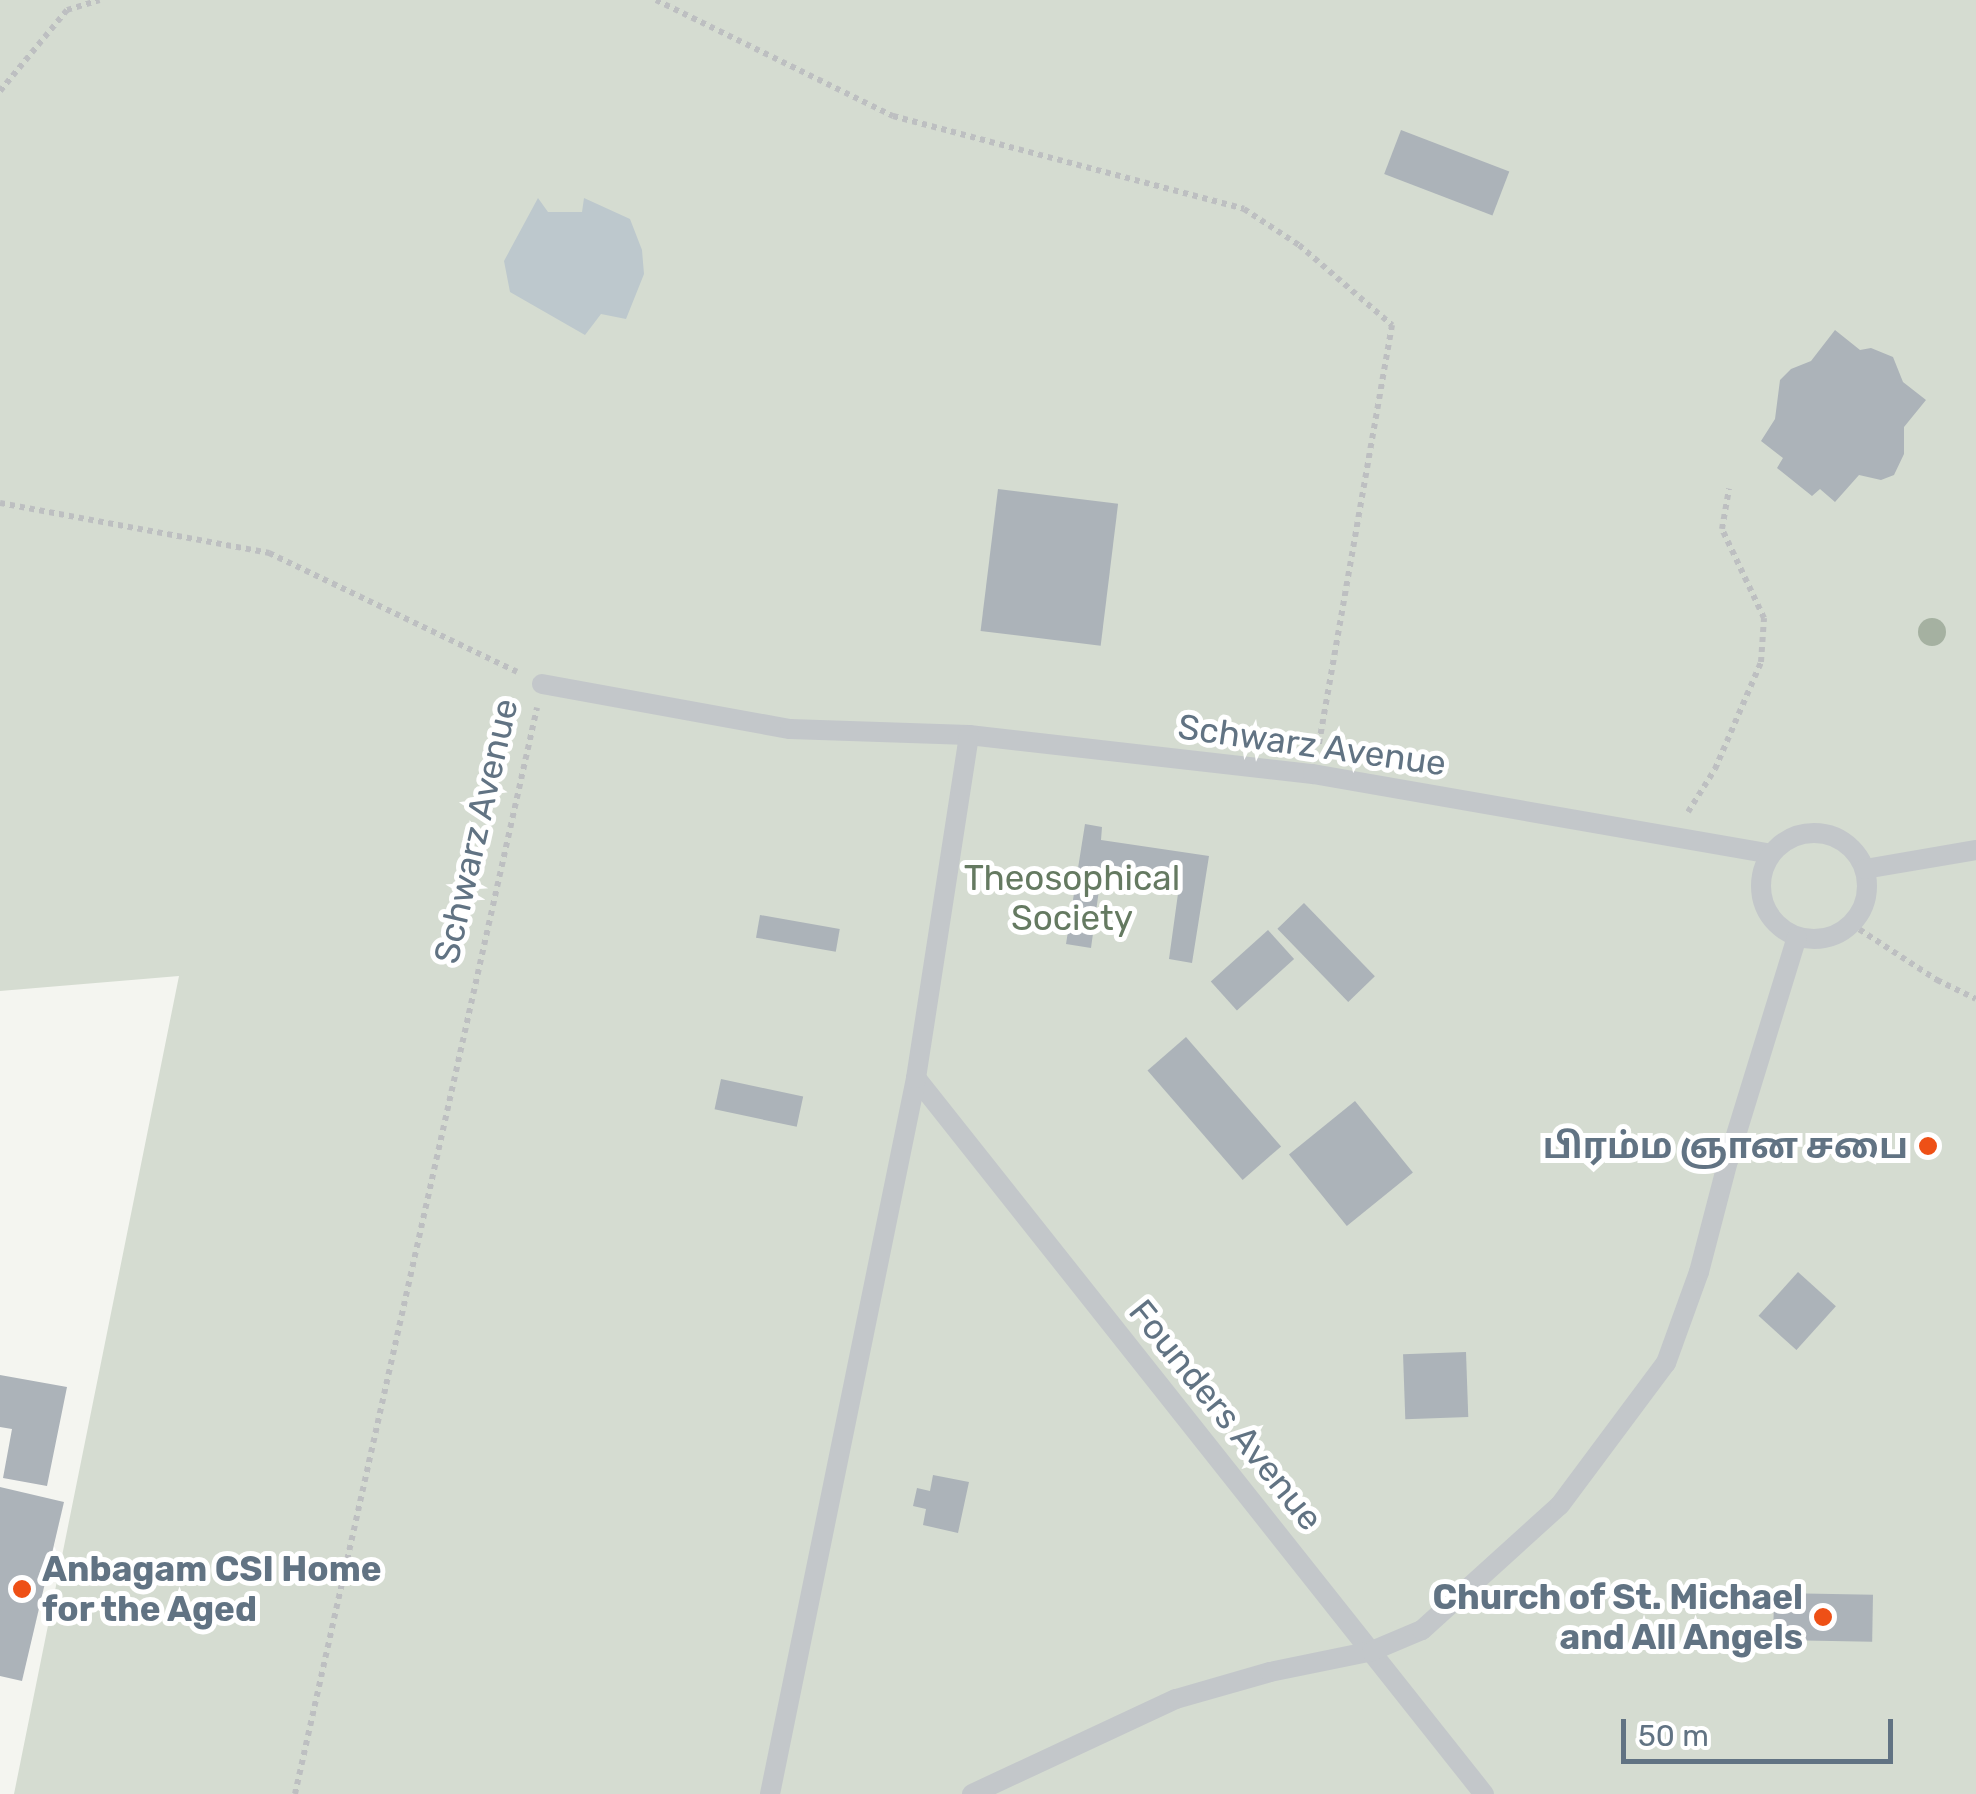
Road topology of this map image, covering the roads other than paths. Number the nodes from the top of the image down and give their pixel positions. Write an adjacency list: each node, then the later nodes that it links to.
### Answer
1 (542, 684): 2 (lane, Schwarz Avenue)
2 (969, 735): 4 (lane, Schwarz Avenue); 7 (lane)
3 (1976, 850): 5 (lane)
4 (1771, 854): 5 (lane); 6 (lane)
5 (1864, 869): 6 (lane)
6 (1797, 936): 8 (lane)
7 (916, 1078): 8 (lane, Founders Avenue); 9 (lane)
8 (1372, 1651): 10 (lane); 11 (lane, Founders Avenue)
9 (770, 1794)
10 (972, 1794)
11 (1484, 1794)

